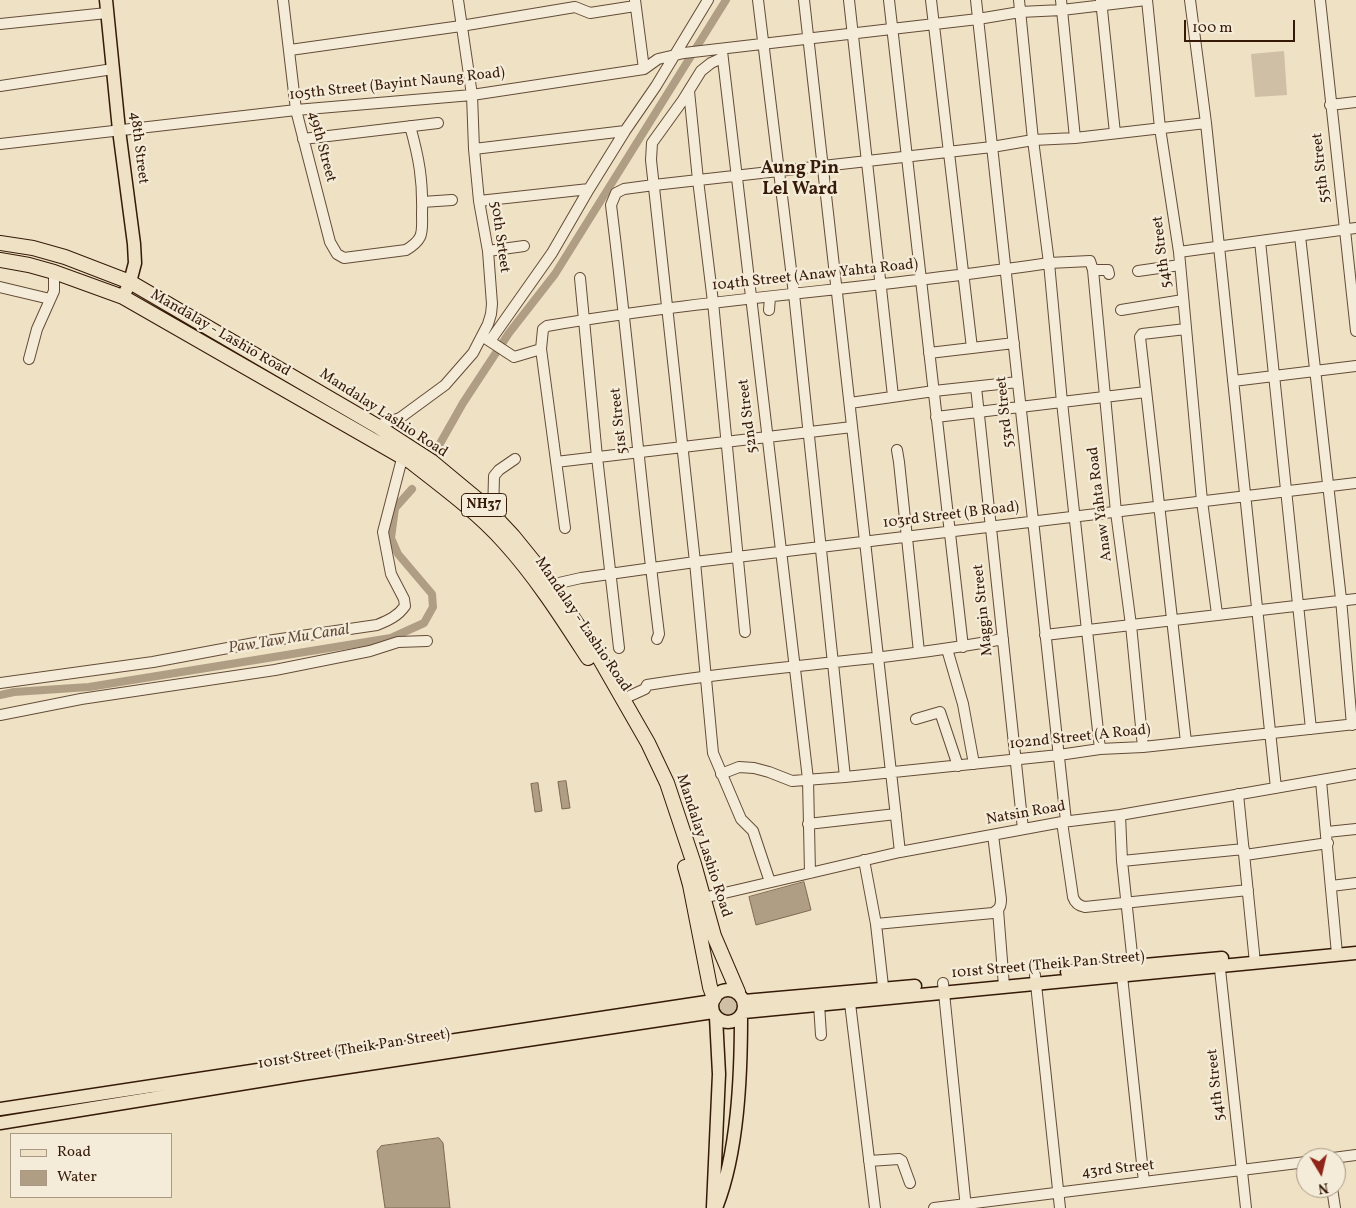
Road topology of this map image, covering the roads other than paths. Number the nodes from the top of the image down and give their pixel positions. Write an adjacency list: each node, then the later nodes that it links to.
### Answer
1 (106, 0): 19 (main road, 48th Street)
2 (283, 0): 28 (street, 49th Street)
3 (458, 0): 23 (street, 50th Srteet)
4 (708, 0): 29 (street)
5 (758, 0): 27 (street)
6 (804, 0): 26 (street)
7 (849, 0): 25 (street)
8 (890, 0): 24 (street)
9 (931, 0): 22 (street)
10 (976, 0): 20 (street, 53rd Street)
11 (1019, 0): 18 (street)
12 (1147, 0): 15 (street); 42 (street, 54th Street)
13 (1190, 0): 40 (street)
14 (1320, 0): 37 (street, 55th Street)
15 (1102, 2): 17 (street); 45 (street)
16 (635, 3): 23 (street); 32 (street)
17 (1062, 5): 18 (street); 46 (street)
18 (1020, 12): 20 (street); 48 (street)
19 (107, 13): 21 (street); 31 (main road, 48th Street)
20 (978, 19): 22 (street); 50 (street, 53rd Street)
21 (0, 24)
22 (933, 24): 24 (street); 52 (street)
23 (461, 26): 28 (street); 35 (street, 50th Srteet)
24 (892, 29): 25 (street); 53 (street)
25 (852, 34): 26 (street); 54 (street)
26 (808, 39): 27 (street); 55 (street)
27 (764, 44): 30 (street); 56 (street)
28 (290, 50): 38 (street, 49th Street)
29 (678, 54): 30 (street, 105th Street (Bayint Naung Road)); 32 (street, 105th Street (Bayint Naung Road)); 44 (street)
30 (722, 54): 34 (street); 57 (street, 52nd Street)
31 (113, 69): 33 (street); 43 (main road, 48th Street)
32 (644, 69): 35 (street, 105th Street (Bayint Naung Road))
33 (0, 86)
34 (689, 91): 58 (street); 59 (street)
35 (472, 95): 38 (street, 105th Street (Bayint Naung Road)); 51 (street, 50th Srteet)
36 (1356, 102): 37 (street)
37 (1330, 104): 65 (street, 55th Street)
38 (296, 110): 43 (street, 105th Street (Bayint Naung Road)); 47 (street, 49th Street)
39 (438, 123): 41 (street)
40 (1206, 123): 42 (street); 70 (street)
41 (410, 126): 47 (street); 62 (street)
42 (1160, 128): 45 (street); 72 (street, 54th Street)
43 (119, 130): 49 (street, 105th Street (Bayint Naung Road)); 87 (main road, 48th Street)
44 (625, 131): 51 (street); 60 (street)
45 (1115, 133): 46 (street)
46 (1075, 138): 48 (street)
47 (304, 139): 62 (street, 49th Street)
48 (1033, 140): 50 (street); 76 (street)
49 (0, 144)
50 (992, 147): 52 (street); 78 (street, 53rd Street)
51 (474, 149): 63 (street, 50th Srteet)
52 (950, 152): 53 (street); 82 (street)
53 (908, 156): 54 (street); 86 (street)
54 (866, 161): 55 (street); 88 (street)
55 (823, 166): 56 (street); 90 (street)
56 (779, 171): 57 (street); 91 (street)
57 (736, 176): 58 (street); 95 (street, 52nd Street)
58 (698, 180): 59 (street); 97 (street)
59 (654, 185): 98 (street); 101 (street, 51st Street)
60 (589, 189): 63 (street); 105 (street)
61 (452, 200): 62 (street)
62 (422, 202)
63 (479, 202): 71 (street, 50th Srteet)
64 (1356, 228): 65 (street)
65 (1344, 230): 66 (street); 104 (street, 55th Street)
66 (1300, 236): 67 (street); 112 (street)
67 (1260, 241): 70 (street); 113 (street)
68 (0, 243): 75 (highway, Mandalay Lashio Road / NH37)
69 (524, 246): 71 (street)
70 (1218, 246): 72 (street); 114 (street)
71 (488, 251): 105 (street, 50th Srteet)
72 (1179, 252): 77 (street, 54th Street)
73 (0, 260): 81 (highway, Mandalay - Lashio Road / NH37)
74 (1087, 260): 76 (street, 104th Street (Anaw Yahta Road)); 79 (street, Anaw Yahta Road)
75 (79, 263): 84 (highway); 87 (highway, Mandalay Lashio Road / NH37)
76 (1049, 263): 78 (street, 104th Street (Anaw Yahta Road)); 121 (street)
77 (1180, 265): 80 (street); 96 (street, 54th Street)
78 (1005, 269): 82 (street, 104th Street (Anaw Yahta Road)); 106 (street, 53rd Street)
79 (1093, 270): 83 (street); 120 (street, Anaw Yahta Road)
80 (1138, 271)
81 (54, 272): 84 (highway, Mandalay - Lashio Road / NH37); 94 (street)
82 (962, 274): 86 (street, 104th Street (Anaw Yahta Road)); 107 (street)
83 (1109, 274)
84 (71, 278): 92 (highway, Mandalay - Lashio Road / NH37)
85 (580, 278): 102 (street)
86 (922, 279): 88 (street, 104th Street (Anaw Yahta Road)); 109 (street)
87 (130, 282): 92 (main road, 48th Street); 126 (highway, Mandalay Lashio Road / NH37)
88 (881, 284): 90 (street, 104th Street (Anaw Yahta Road)); 119 (street)
89 (0, 287): 94 (street)
90 (836, 289): 91 (street, 104th Street (Anaw Yahta Road)); 122 (street)
91 (794, 294): 93 (street, 104th Street (Anaw Yahta Road)); 128 (street)
92 (123, 297): 133 (highway, Mandalay - Lashio Road / NH37)
93 (770, 297): 95 (street, 104th Street (Anaw Yahta Road)); 99 (street)
94 (50, 299): 110 (street)
95 (751, 299): 97 (street, 104th Street (Anaw Yahta Road)); 129 (street, 52nd Street)
96 (1183, 300): 100 (street); 103 (street, 54th Street)
97 (713, 302): 98 (street, 104th Street (Anaw Yahta Road)); 130 (street)
98 (668, 309): 101 (street, 104th Street (Anaw Yahta Road)); 131 (street)
99 (768, 310)
100 (1120, 310)
101 (624, 315): 102 (street, 104th Street (Anaw Yahta Road)); 134 (street, 51st Street)
102 (584, 320): 108 (street, 104th Street (Anaw Yahta Road)); 135 (street)
103 (1186, 329): 118 (street); 142 (street, 54th Street)
104 (1356, 332)
105 (486, 339): 108 (street); 126 (street, 50th Srteet)
106 (1014, 343): 107 (street); 115 (street, 53rd Street)
107 (972, 348): 109 (street)
108 (541, 349): 137 (street)
109 (929, 353): 117 (street)
110 (29, 359)
111 (1356, 366): 112 (street)
112 (1315, 372): 113 (street); 139 (street)
113 (1274, 377): 114 (street); 140 (street)
114 (1233, 381): 141 (street)
115 (1018, 382): 116 (street); 123 (street, 53rd Street)
116 (976, 387): 117 (street); 124 (street, Maggin Street)
117 (934, 391): 119 (street); 125 (street)
118 (1146, 392): 120 (street); 143 (street)
119 (893, 396): 122 (street)
120 (1104, 397): 121 (street); 144 (street, Anaw Yahta Road)
121 (1062, 402): 123 (street); 146 (street)
122 (850, 403): 127 (street)
123 (1021, 407): 124 (street); 147 (street, 53rd Street)
124 (979, 413): 125 (street); 148 (street, Maggin Street)
125 (936, 418): 150 (street)
126 (377, 426): 133 (highway, Mandalay Lashio Road / NH37)
127 (852, 427): 128 (street); 152 (street)
128 (808, 432): 129 (street); 153 (street)
129 (767, 436): 130 (street); 154 (street, 52nd Street)
130 (726, 441): 131 (street); 155 (street)
131 (682, 447): 134 (street); 156 (street)
132 (897, 450): 151 (street)
133 (404, 451): 145 (highway, Mandalay Lashio Road / NH37); 159 (highway, Mandalay - Lashio Road / NH37); 181 (street)
134 (638, 453): 135 (street); 157 (street, 51st Street)
135 (597, 457): 137 (street); 158 (street)
136 (515, 459): 145 (street)
137 (556, 462): 149 (street)
138 (1356, 483): 139 (street, 103rd Street (B Road))
139 (1327, 486): 140 (street, 103rd Street (B Road)); 160 (street)
140 (1286, 491): 141 (street, 103rd Street (B Road)); 162 (street)
141 (1245, 496): 142 (street, 103rd Street (B Road)); 163 (street)
142 (1202, 501): 143 (street, 103rd Street (B Road)); 164 (street, 54th Street)
143 (1159, 506): 144 (street, 103rd Street (B Road)); 165 (street)
144 (1116, 512): 146 (street, 103rd Street (B Road)); 166 (street, Anaw Yahta Road)
145 (493, 515): 159 (highway, Mandalay Lashio Road / NH37)
146 (1074, 516): 147 (street, 103rd Street (B Road)); 167 (street)
147 (1033, 522): 148 (street, 103rd Street (B Road)); 169 (street, 53rd Street)
148 (991, 527): 150 (street, 103rd Street (B Road)); 171 (street, Maggin Street)
149 (565, 528)
150 (949, 532): 151 (street, 103rd Street (B Road)); 173 (street)
151 (906, 536): 152 (street, 103rd Street (B Road)); 176 (street)
152 (865, 542): 153 (street, 103rd Street (B Road)); 177 (street)
153 (819, 547): 154 (street, 103rd Street (B Road)); 178 (street)
154 (780, 551): 155 (street, 103rd Street (B Road)); 179 (street, 52nd Street)
155 (737, 557): 156 (street, 103rd Street (B Road)); 168 (street)
156 (695, 562): 157 (street, 103rd Street (B Road)); 180 (street)
157 (651, 568): 158 (street, 103rd Street (B Road)); 170 (street, 51st Street)
158 (612, 573): 159 (street, 103rd Street (B Road)); 174 (street)
159 (546, 587): 182 (highway, Mandalay Lashio Road / NH37); 238 (highway, Mandalay - Lashio Road / NH37)
160 (1340, 599): 161 (street); 162 (street); 185 (street)
161 (1356, 599)
162 (1299, 605): 163 (street); 186 (street)
163 (1257, 610): 164 (street); 187 (street)
164 (1217, 614): 165 (street)
165 (1173, 620): 166 (street); 188 (street)
166 (1131, 625): 167 (street); 189 (street, Anaw Yahta Road)
167 (1087, 629): 169 (street); 190 (street)
168 (744, 632)
169 (1046, 635): 191 (street, 53rd Street)
170 (657, 639)
171 (1002, 639): 173 (street); 192 (street, Maggin Street)
172 (427, 640): 183 (street)
173 (963, 647): 175 (street)
174 (619, 648)
175 (947, 649): 176 (street); 193 (street)
176 (919, 652): 177 (street)
177 (878, 658): 178 (street); 195 (street)
178 (832, 663): 179 (street); 198 (street)
179 (794, 665): 180 (street); 199 (street, 52nd Street)
180 (706, 676): 182 (street); 196 (street)
181 (0, 683)
182 (623, 699): 221 (highway, Mandalay Lashio Road / NH37)
183 (0, 715)
184 (916, 718): 194 (street)
185 (1354, 725): 186 (street, 102nd Street (A Road))
186 (1311, 729): 187 (street, 102nd Street (A Road))
187 (1271, 734): 188 (street, 102nd Street (A Road)); 201 (street)
188 (1186, 742): 189 (street, 102nd Street (A Road))
189 (1143, 747): 190 (street, 102nd Street (A Road))
190 (1100, 748): 191 (street, 102nd Street (A Road))
191 (1059, 755): 192 (street, 102nd Street (A Road)); 205 (street, 53rd Street)
192 (1015, 760): 193 (street, 102nd Street (A Road)); 207 (street, Maggin Street)
193 (974, 764): 194 (street, 102nd Street (A Road))
194 (958, 766): 195 (street, 102nd Street (A Road))
195 (890, 773): 198 (street, 102nd Street (A Road)); 203 (street)
196 (721, 774): 199 (street, 102nd Street (A Road)); 217 (street)
197 (1356, 774): 200 (street, Natsin Road)
198 (845, 777): 199 (street, 102nd Street (A Road))
199 (808, 779): 206 (street, 52nd Street)
200 (1321, 781): 201 (street, Natsin Road); 209 (street)
201 (1276, 788): 202 (street, Natsin Road)
202 (1238, 794): 204 (street, Natsin Road); 213 (street)
203 (896, 814): 206 (street); 212 (street)
204 (1120, 815): 205 (street, Natsin Road); 215 (street)
205 (1064, 821): 207 (street, Natsin Road); 222 (street, 53rd Street)
206 (808, 824): 216 (street, 52nd Street)
207 (1023, 829): 210 (street, Natsin Road)
208 (1356, 829): 209 (street)
209 (1327, 832): 211 (street)
210 (993, 835): 212 (street, Natsin Road); 223 (street)
211 (1328, 843): 213 (street); 219 (street)
212 (900, 852): 214 (street, Natsin Road)
213 (1244, 852): 215 (street); 220 (street)
214 (864, 860): 216 (street, Natsin Road); 224 (street)
215 (1122, 861): 222 (street)
216 (810, 873): 217 (street, Natsin Road)
217 (770, 882): 221 (street, Natsin Road)
218 (1356, 883): 219 (street)
219 (1331, 886): 226 (street)
220 (1248, 890): 222 (street); 228 (street)
221 (703, 898): 237 (highway, Mandalay Lashio Road / NH37)
222 (1127, 902): 230 (street)
223 (998, 910): 224 (street); 232 (street)
224 (876, 924): 234 (street)
225 (1356, 946): 226 (main road, 101st Street (Theik Pan Street))
226 (1337, 951): 227 (main road, 101st Street (Theik Pan Street)); 228 (main road, 101st Street (Theik Pan Street))
227 (1356, 953)
228 (1255, 959): 229 (main road, 101st Street (Theik Pan Street))
229 (1219, 963): 230 (main road, 101st Street (Theik Pan Street)); 244 (street, 54th Street)
230 (1130, 972): 231 (main road, 101st Street (Theik Pan Street)); 245 (street)
231 (1035, 979): 232 (main road, 101st Street (Theik Pan Street)); 247 (street)
232 (1004, 982): 233 (main road, 101st Street (Theik Pan Street))
233 (944, 988): 234 (main road, 101st Street (Theik Pan Street)); 248 (street)
234 (884, 994): 235 (main road, 101st Street (Theik Pan Street))
235 (850, 997): 236 (main road, 101st Street (Theik Pan Street)); 237 (main road, 101st Street (Theik Pan Street)); 242 (street)
236 (819, 1004): 237 (main road, 101st Street (Theik Pan Street)); 239 (street)
237 (741, 1006): 238 (main road); 238 (main road); 249 (main road)
238 (714, 1007): 240 (main road, 101st Street (Theik Pan Street)); 241 (main road, 101st Street (Theik Pan Street)); 249 (main road)
239 (821, 1035)
240 (0, 1109)
241 (0, 1123)
242 (869, 1161): 246 (street); 250 (street)
243 (1296, 1163): 244 (street, 43rd Street)
244 (1242, 1171): 245 (street, 43rd Street); 253 (street, 54th Street)
245 (1144, 1182): 247 (street, 43rd Street)
246 (910, 1183)
247 (1058, 1191): 248 (street, 43rd Street); 252 (street)
248 (965, 1206): 251 (street, 43rd Street)
249 (715, 1208)
250 (875, 1208)
251 (934, 1208)
252 (1060, 1208)
253 (1246, 1208)

